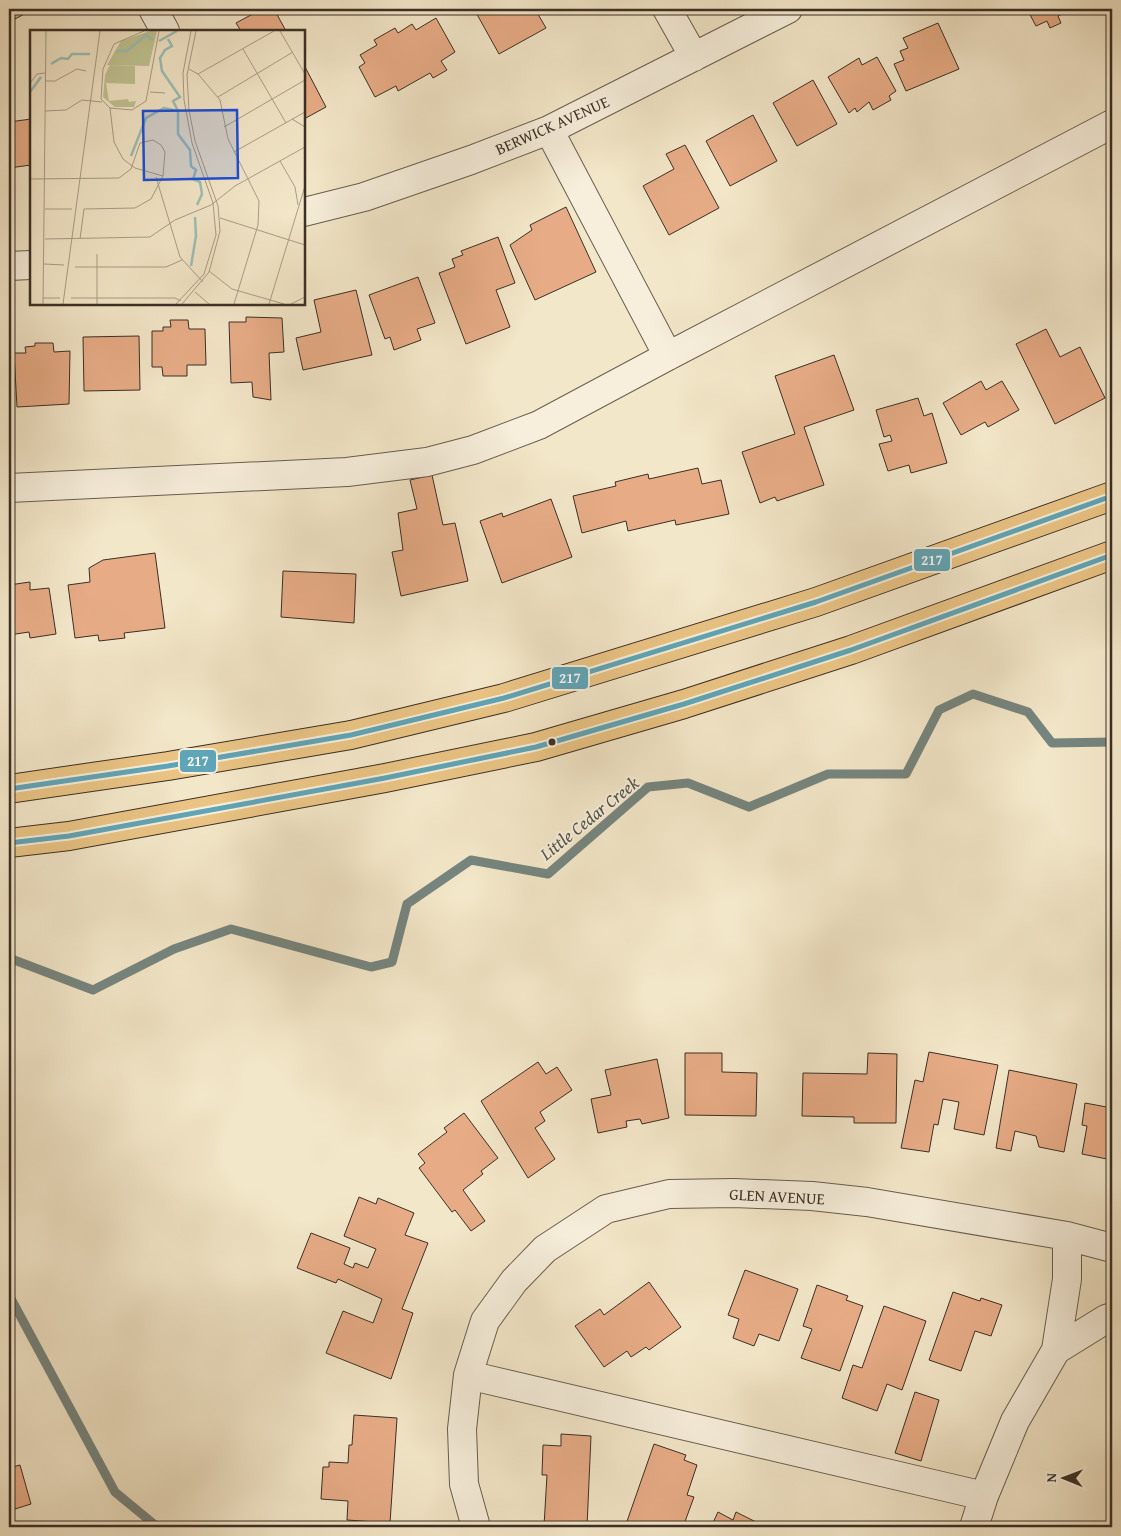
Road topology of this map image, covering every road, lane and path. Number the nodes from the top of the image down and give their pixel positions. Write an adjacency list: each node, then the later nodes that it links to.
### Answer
1 (153, 9): 4 (street)
2 (668, 9): 5 (street)
3 (788, 9): 5 (street, BERWICK AVENUE)
4 (164, 30)
5 (694, 57): 7 (street, BERWICK AVENUE)
6 (1112, 124): 11 (street)
7 (549, 130): 8 (street, BERWICK AVENUE); 11 (street)
8 (305, 212)
9 (30, 265): 10 (street)
10 (9, 266)
11 (668, 356): 12 (street)
12 (9, 488)
13 (1112, 496): 15 (main road)
14 (1112, 555): 16 (main road)
15 (9, 790)
16 (9, 843)
17 (1067, 1236): 18 (street, GLEN AVENUE); 20 (street); 21 (street, GLEN AVENUE)
18 (1112, 1248)
19 (1112, 1317): 20 (street)
20 (1056, 1350): 22 (street)
21 (468, 1375): 22 (street); 23 (street, GLEN AVENUE)
22 (984, 1496): 24 (street)
23 (476, 1527)
24 (974, 1527)

